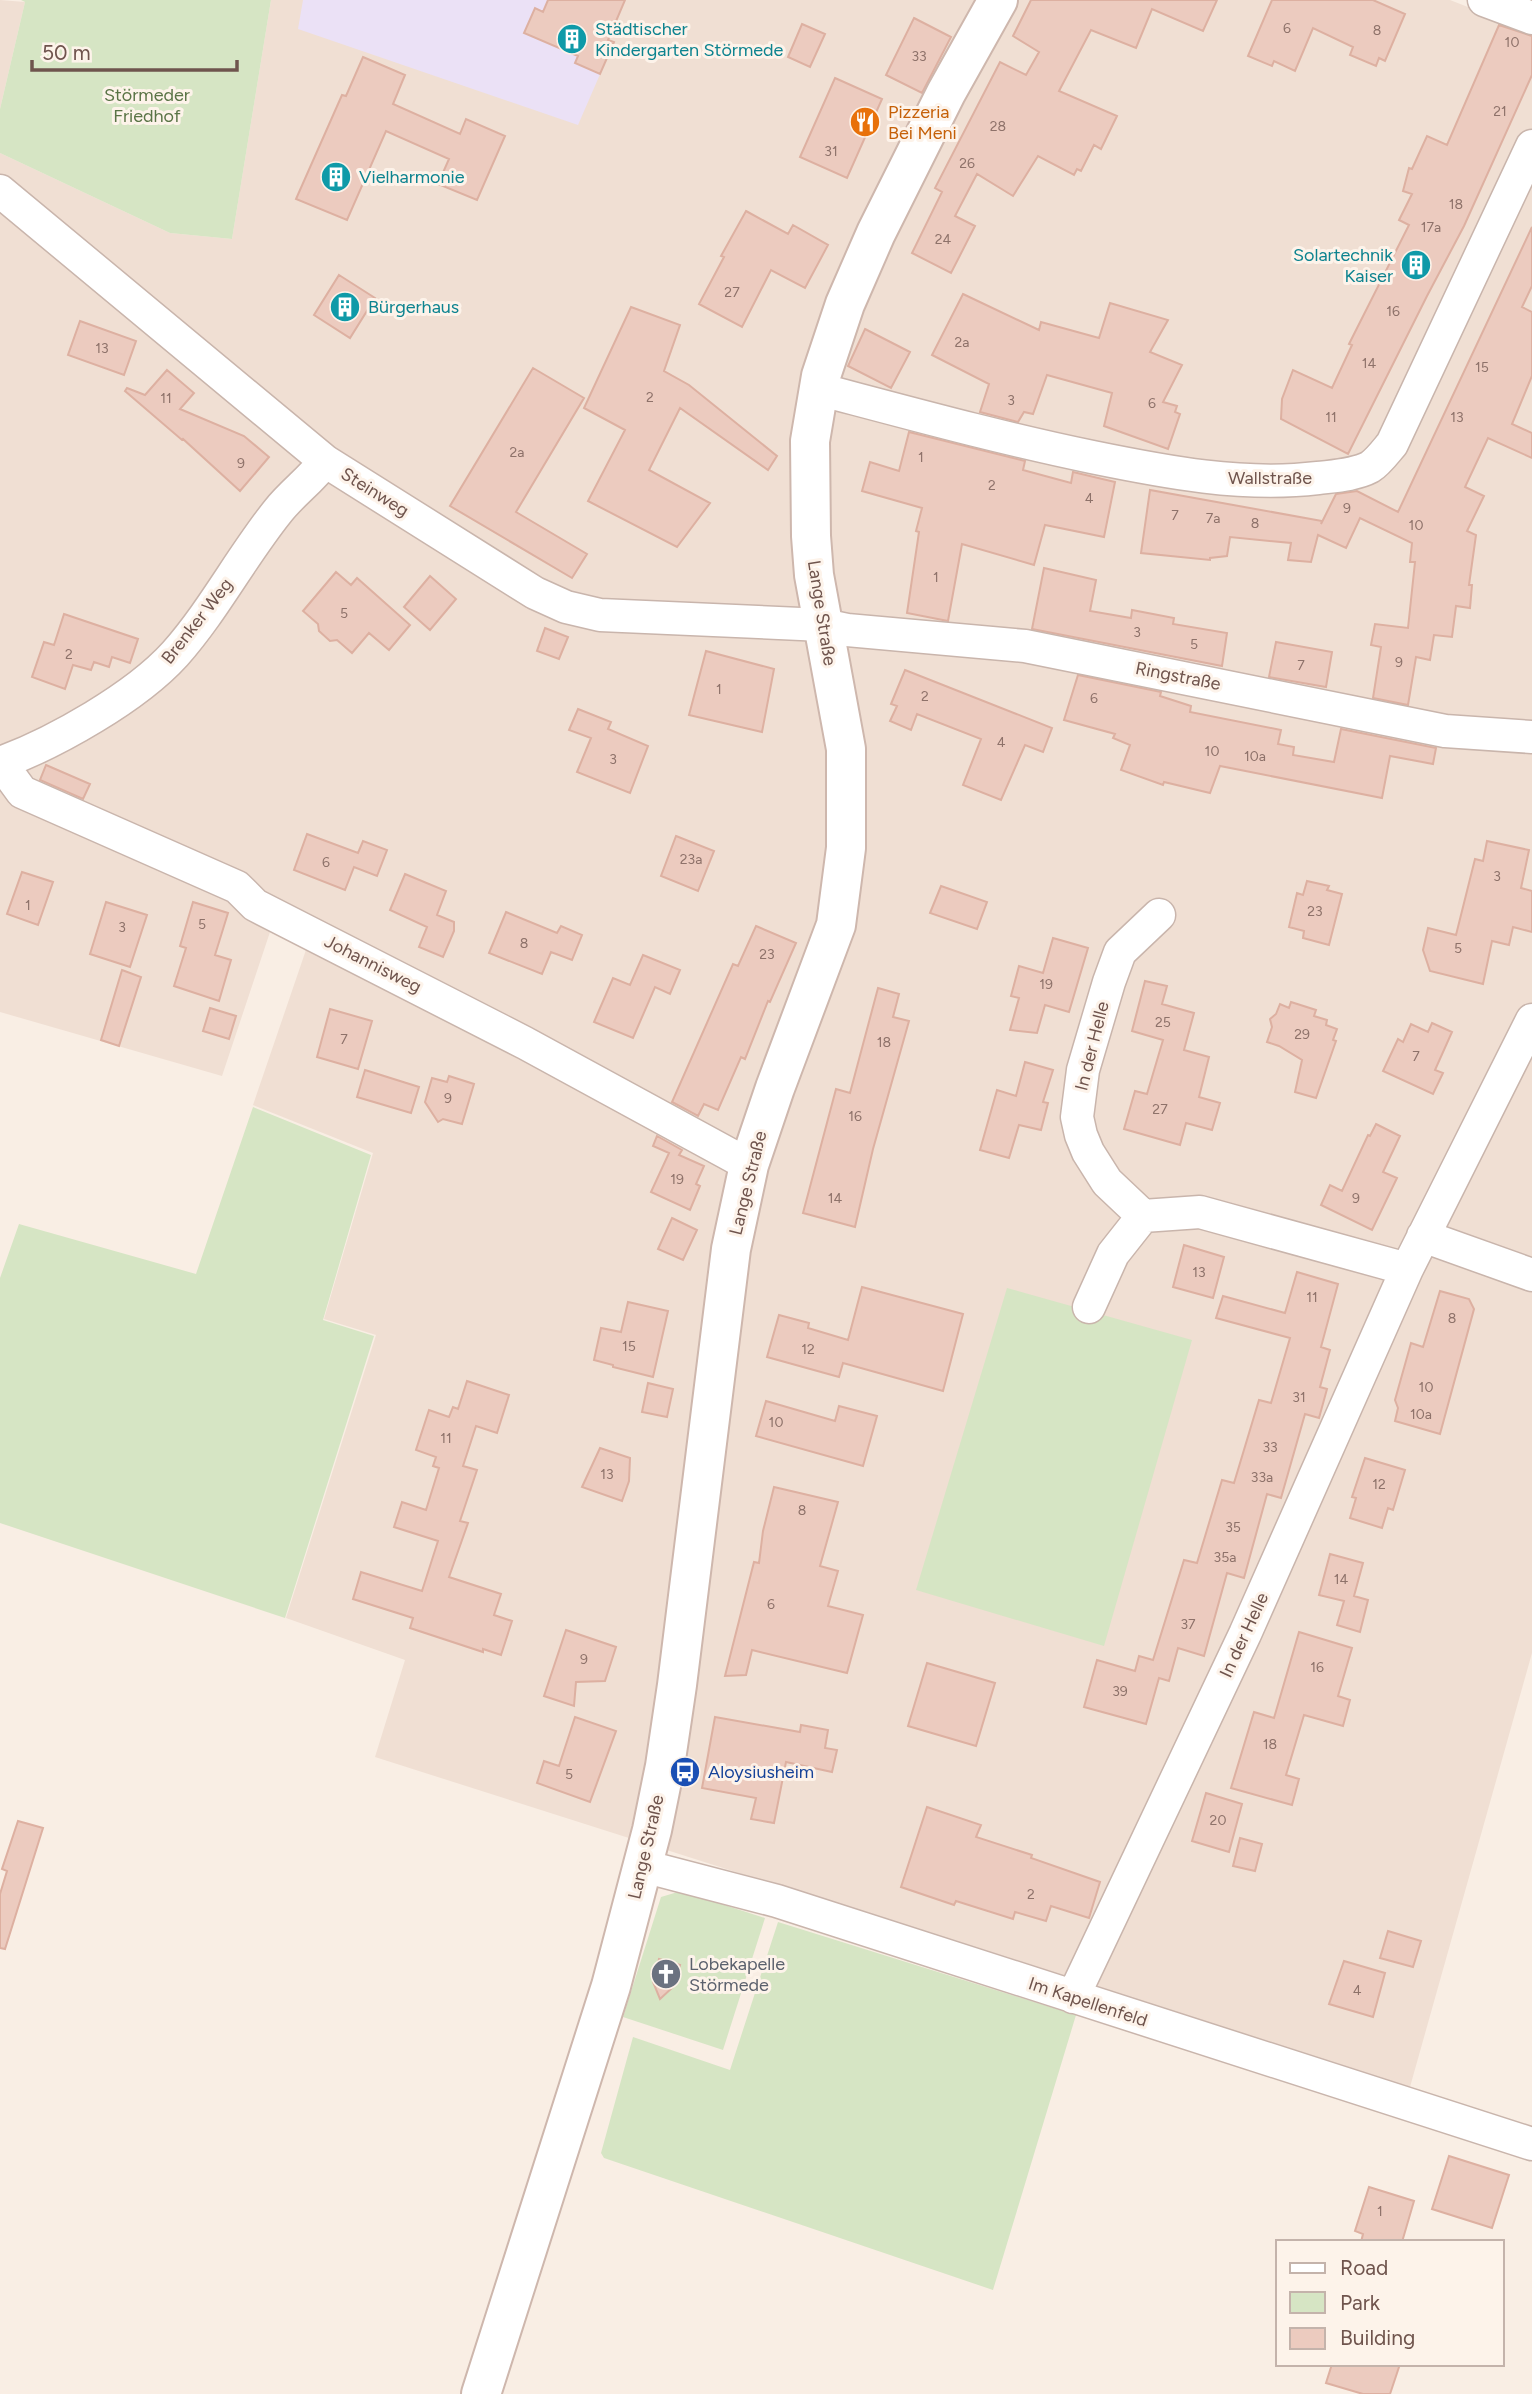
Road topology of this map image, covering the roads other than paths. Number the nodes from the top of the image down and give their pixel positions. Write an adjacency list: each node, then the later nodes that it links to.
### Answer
1 (998, 0): 6 (main road, Lange Straße)
2 (1484, 0): 3 (street)
3 (1532, 18)
4 (1532, 146): 6 (street, Wallstraße)
5 (0, 191): 7 (street, Steinweg)
6 (818, 389): 8 (main road, Lange Straße)
7 (325, 461): 8 (street, Steinweg); 10 (street, Brenker Weg)
8 (823, 625): 9 (street, Ringstraße); 13 (main road, Lange Straße)
9 (1532, 737)
10 (3, 762): 13 (street, Johannisweg)
11 (1158, 915): 14 (street, In der Helle)
12 (1532, 1020): 15 (street, In der Helle)
13 (749, 1165): 19 (main road, Lange Straße)
14 (1143, 1216): 16 (street); 18 (street)
15 (1423, 1236): 16 (street, In der Helle); 17 (street)
16 (1407, 1269): 20 (street, In der Helle)
17 (1532, 1275)
18 (1088, 1307)
19 (643, 1866): 20 (street, Im Kapellenfeld); 22 (main road, Lange Straße)
20 (1073, 1997): 21 (street, Im Kapellenfeld)
21 (1532, 2144)
22 (481, 2394)

